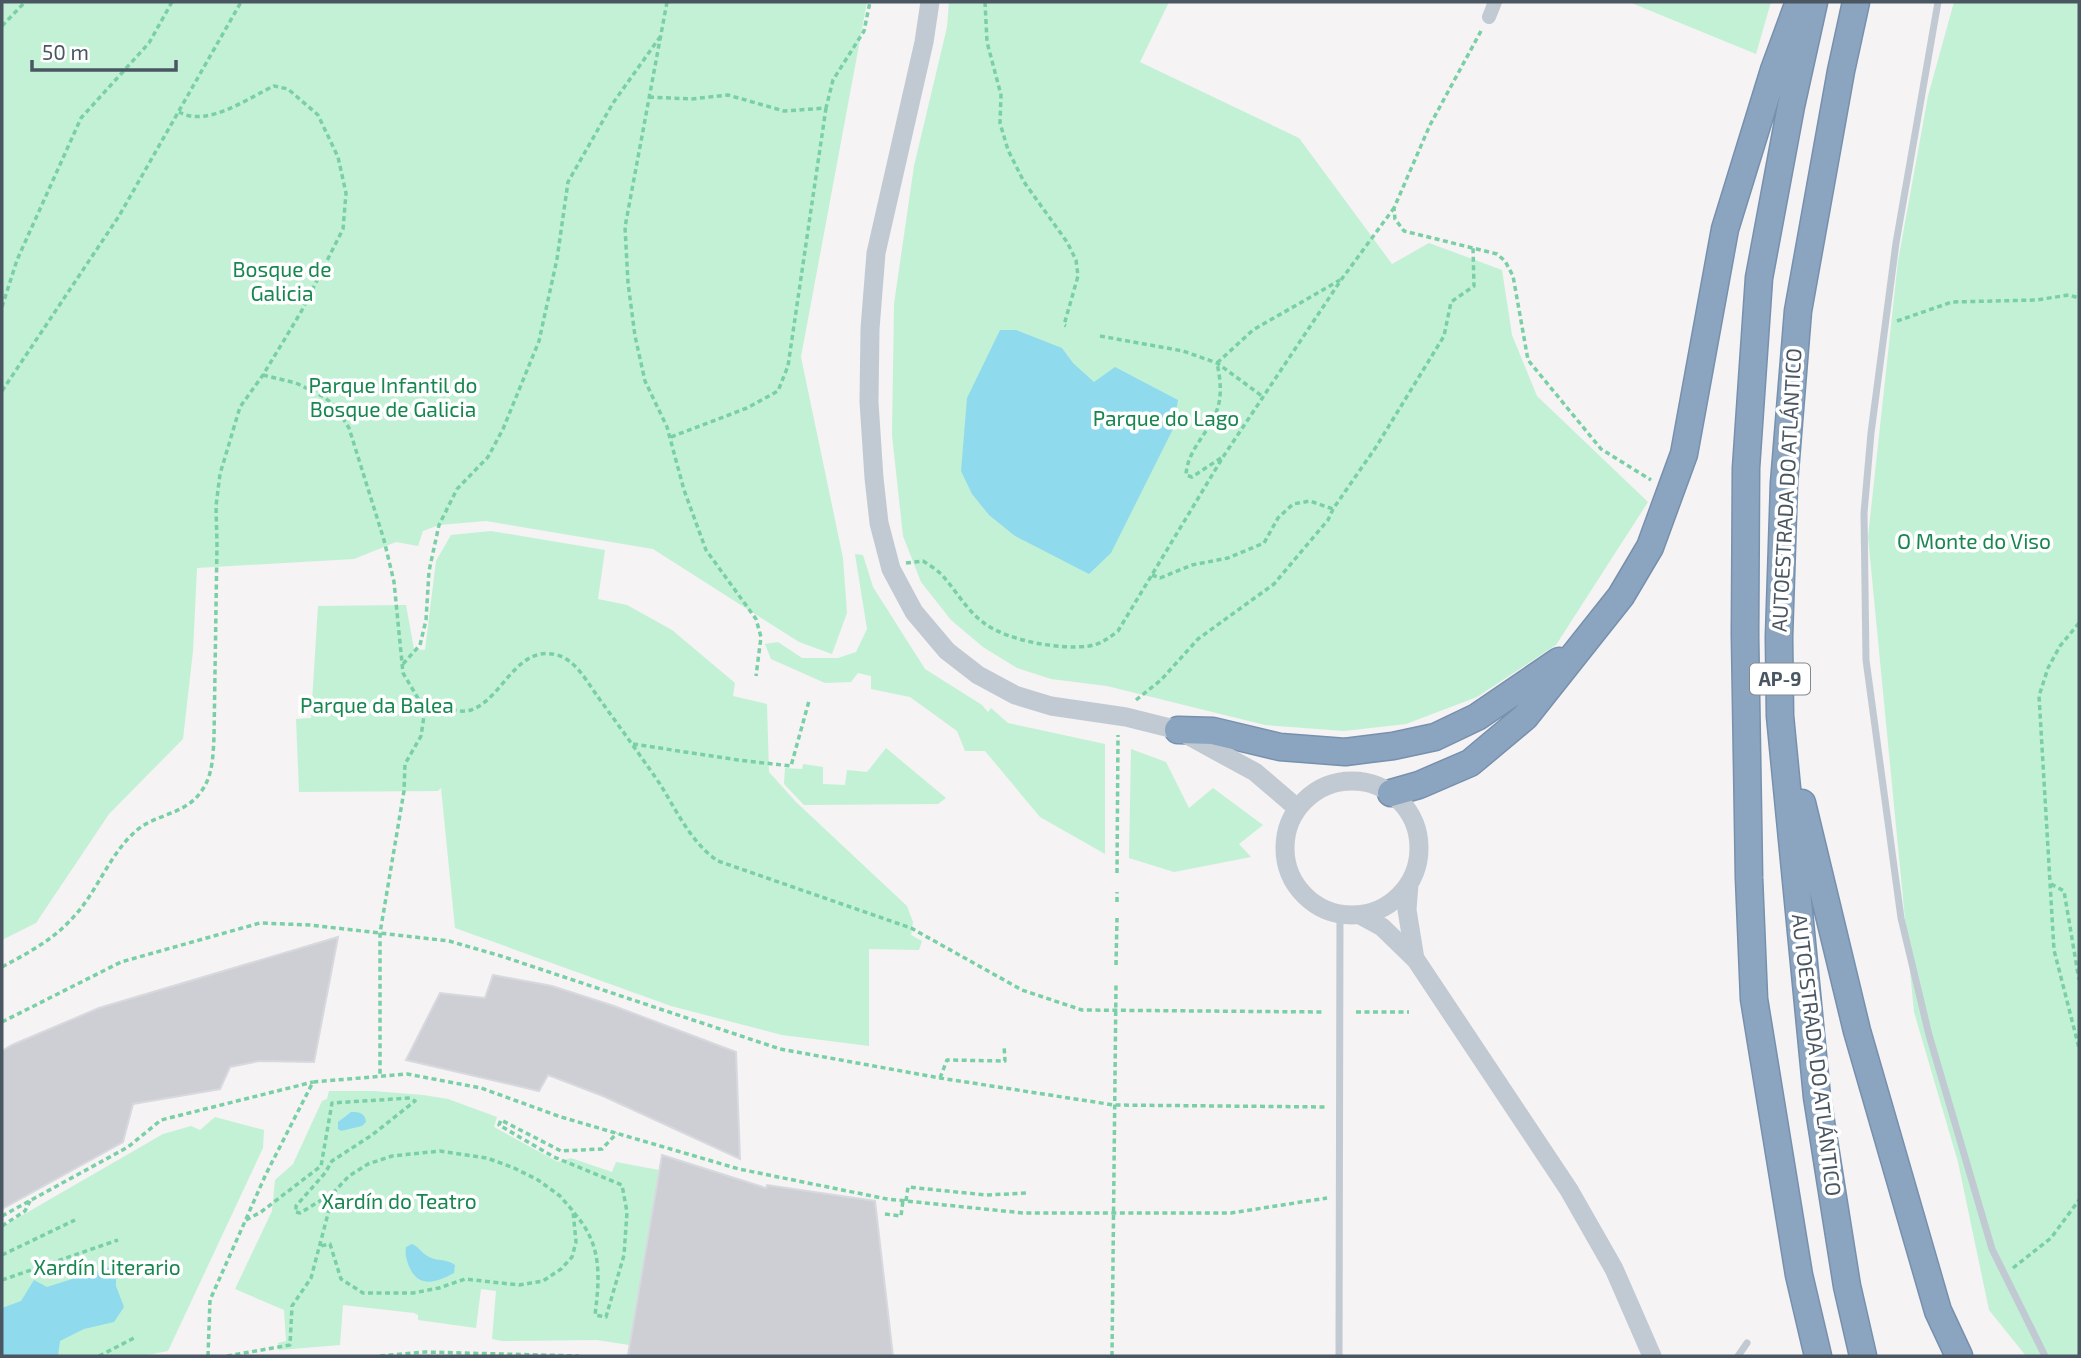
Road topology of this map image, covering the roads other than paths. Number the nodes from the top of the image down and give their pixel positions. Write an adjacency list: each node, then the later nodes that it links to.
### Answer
1 (930, 2): 10 (street)
2 (1488, 2): 3 (street)
3 (1495, 2)
4 (1799, 2): 8 (highway)
5 (1814, 2): 21 (highway, AUTOESTRADA DO ATLÁNTICO / AP-9)
6 (1856, 2): 9 (highway, AUTOESTRADA DO ATLÁNTICO / AP-9)
7 (1938, 2): 24 (lane)
8 (1584, 644): 10 (highway); 11 (highway)
9 (1780, 716): 22 (highway, AUTOESTRADA DO ATLÁNTICO / AP-9); 23 (highway)
10 (1178, 730): 12 (street)
11 (1391, 793): 12 (street); 13 (street)
12 (1297, 808): 14 (street)
13 (1409, 884): 15 (street); 16 (street)
14 (1340, 914): 15 (street); 18 (lane)
15 (1360, 915): 16 (street)
16 (1416, 960): 19 (street)
17 (1747, 1343): 20 (lane)
18 (1339, 1356)
19 (1651, 1356)
20 (1738, 1356)
21 (1818, 1356)
22 (1863, 1356)
23 (1959, 1356)
24 (2045, 1356)

